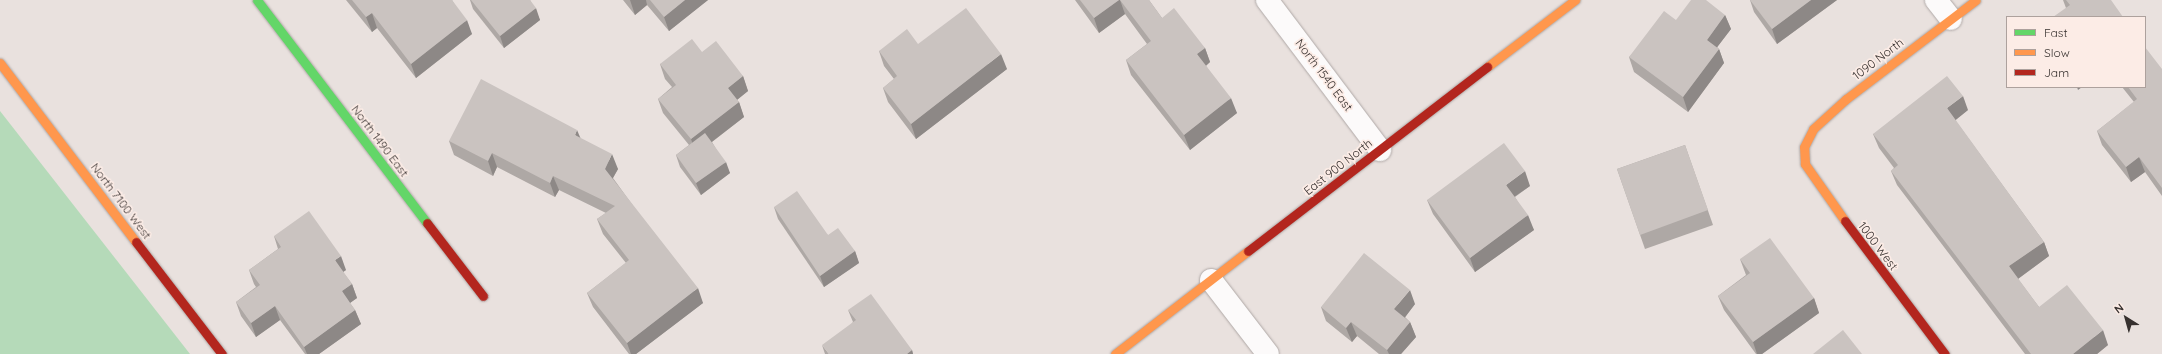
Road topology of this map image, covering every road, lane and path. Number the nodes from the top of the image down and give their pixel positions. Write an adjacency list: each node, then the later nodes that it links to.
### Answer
1 (257, 0): 11 (street, North 1490 East)
2 (1268, 0): 9 (street, North 1540 East)
3 (1575, 0): 9 (street, East 900 North)
4 (1936, 0): 6 (street)
5 (1976, 0): 6 (street, 1090 North)
6 (1950, 19): 8 (street, 1090 North)
7 (0, 63): 12 (street, North 7100 West)
8 (1804, 147): 15 (street, 1000 West)
9 (1380, 150): 10 (street, East 900 North)
10 (1211, 280): 13 (street, East 900 North); 14 (street)
11 (483, 296)
12 (222, 354)
13 (1115, 354)
14 (1268, 354)
15 (1946, 354)

